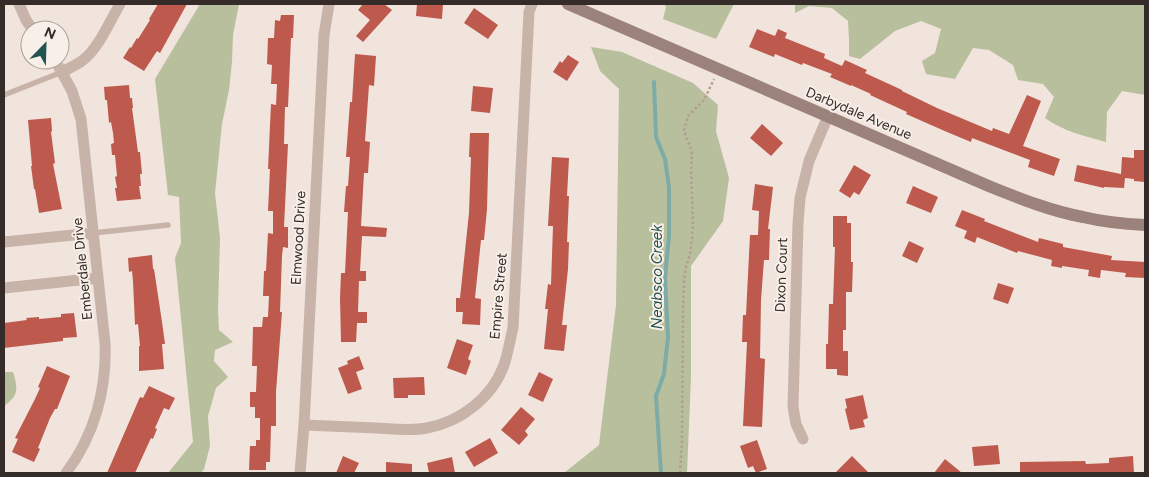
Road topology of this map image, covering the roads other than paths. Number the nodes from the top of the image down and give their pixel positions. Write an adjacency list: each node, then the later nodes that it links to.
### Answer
1 (19, 4): 6 (street)
2 (120, 4): 7 (street)
3 (328, 4): 16 (street, Elmwood Drive)
4 (532, 4): 16 (street, Empire Street)
5 (568, 4): 9 (street, Darbydale Avenue)
6 (26, 20)
7 (62, 72): 8 (lane); 12 (street, Emberdale Drive)
8 (4, 95)
9 (828, 116): 11 (street, Darbydale Avenue); 17 (street, Dixon Court)
10 (168, 225): 12 (lane)
11 (1145, 225)
12 (93, 233): 13 (street); 14 (street, Emberdale Drive)
13 (4, 242)
14 (98, 278): 15 (street); 18 (street, Emberdale Drive)
15 (4, 288)
16 (304, 425): 19 (street, Elmwood Drive)
17 (803, 439)
18 (66, 473)
19 (300, 473)

